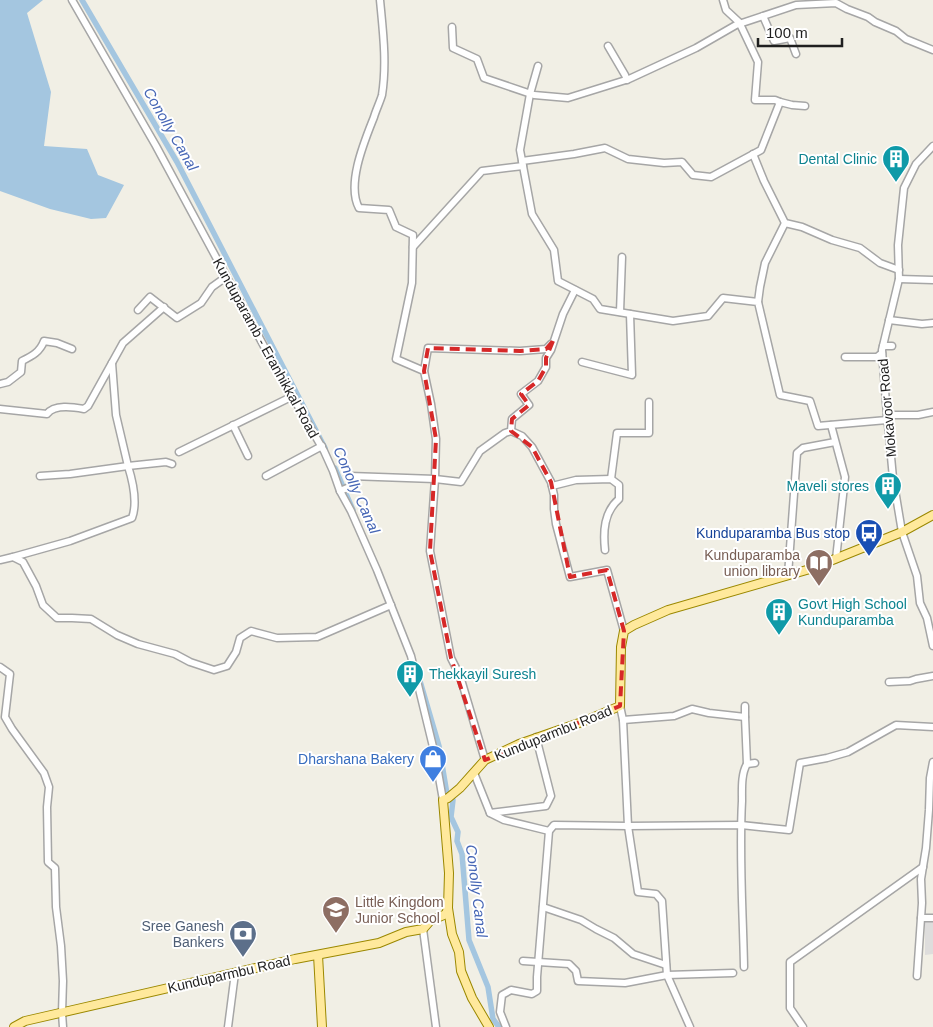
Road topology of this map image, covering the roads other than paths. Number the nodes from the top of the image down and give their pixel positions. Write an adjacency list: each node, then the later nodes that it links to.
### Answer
1 (72, 0): 23 (street, Kunduparamb - Eranhikkal Road)
2 (380, 0): 20 (street)
3 (723, 0): 6 (street)
4 (832, 1): 5 (street); 9 (street)
5 (763, 16): 6 (street); 10 (street)
6 (741, 24): 12 (street); 14 (street)
7 (452, 27): 13 (street)
8 (608, 46): 12 (street)
9 (933, 50)
10 (796, 54)
11 (538, 66): 13 (street)
12 (627, 80): 13 (street)
13 (530, 94): 18 (street)
14 (780, 102): 15 (street); 17 (street)
15 (805, 106)
16 (933, 146): 22 (street, Mokavoor Road)
17 (753, 154): 18 (street); 19 (street)
18 (522, 163): 20 (street); 26 (street)
19 (785, 223): 22 (street); 27 (street)
20 (413, 247): 41 (street)
21 (622, 257): 30 (street)
22 (898, 270): 24 (street, Mokavoor Road)
23 (226, 277): 28 (street); 43 (street, Kunduparamb - Eranhikkal Road)
24 (899, 279): 25 (street); 32 (street, Mokavoor Road)
25 (933, 280)
26 (574, 290): 30 (street); 34 (street)
27 (758, 302): 31 (street); 48 (street)
28 (164, 307): 29 (street); 39 (street)
29 (138, 310)
30 (620, 312): 31 (street)
31 (630, 314): 40 (street)
32 (889, 320): 33 (street); 37 (street, Mokavoor Road)
33 (933, 323)
34 (553, 341): 41 (street); 50 (street)
35 (892, 346): 37 (street)
36 (72, 349): 42 (street)
37 (882, 350): 38 (street); 47 (street, Mokavoor Road)
38 (845, 357)
39 (112, 362): 45 (street); 56 (street)
40 (582, 362)
41 (424, 371): 59 (street)
42 (0, 384)
43 (293, 396): 49 (street); 52 (street, Kunduparamb - Eranhikkal Road)
44 (649, 402): 60 (street)
45 (0, 409)
46 (933, 412): 47 (street)
47 (887, 417): 48 (street); 64 (street, Mokavoor Road)
48 (831, 425): 51 (street)
49 (233, 426): 53 (street); 54 (street)
50 (512, 431): 59 (street); 61 (street)
51 (835, 442): 67 (street); 69 (street)
52 (322, 446): 58 (street); 62 (street, Kunduparamb - Eranhikkal Road)
53 (179, 452)
54 (248, 456)
55 (172, 464): 56 (street)
56 (128, 466): 57 (street); 66 (street)
57 (40, 476)
58 (266, 476)
59 (435, 479): 62 (street); 82 (street)
60 (611, 479): 61 (street); 65 (street)
61 (552, 486): 71 (street)
62 (340, 490): 70 (street, Kunduparamb - Eranhikkal Road)
63 (933, 515): 64 (main road)
64 (902, 532): 67 (main road); 72 (street, Mokavoor Road)
65 (605, 550)
66 (13, 557): 68 (street); 70 (street)
67 (836, 559): 69 (main road)
68 (0, 560)
69 (788, 575): 71 (main road)
70 (391, 605): 85 (street, Kunduparamb - Eranhikkal Road)
71 (624, 631): 76 (main road, Kunduparmbu Road)
72 (933, 646)
73 (0, 667): 106 (street)
74 (933, 676): 75 (street)
75 (889, 682)
76 (620, 706): 79 (street); 81 (main road, Kunduparmbu Road)
77 (745, 706): 78 (street)
78 (744, 717): 79 (street); 89 (street)
79 (623, 720): 88 (street)
80 (933, 727): 89 (street)
81 (536, 737): 82 (main road, Kunduparmbu Road); 87 (street)
82 (485, 760): 84 (main road, Kunduparmbu Road)
83 (933, 762): 86 (street)
84 (474, 773): 85 (main road, Kunduparmbu Road); 87 (street)
85 (448, 797): 92 (main road)
86 (931, 797): 91 (street)
87 (490, 813): 90 (street)
88 (628, 826): 89 (street); 90 (street); 100 (street)
89 (741, 826): 101 (street)
90 (549, 831): 93 (street)
91 (923, 867): 94 (street); 115 (street)
92 (448, 908): 96 (main road, Kunduparmbu Road); 112 (main road)
93 (543, 908): 99 (street); 100 (street)
94 (922, 918): 95 (street); 105 (street)
95 (933, 918)
96 (423, 929): 97 (main road, Kunduparmbu Road); 111 (street)
97 (318, 955): 102 (main road, Kunduparmbu Road); 110 (main road)
98 (523, 961): 99 (street)
99 (538, 962): 104 (street); 113 (street)
100 (666, 964): 104 (street)
101 (744, 967)
102 (235, 973): 106 (main road, Kunduparmbu Road); 109 (street)
103 (733, 973): 104 (street)
104 (667, 975): 114 (street)
105 (917, 976)
106 (62, 1013): 107 (main road, Kunduparmbu Road); 108 (street)
107 (14, 1027)
108 (63, 1027)
109 (228, 1027)
110 (322, 1027)
111 (436, 1027)
112 (489, 1027)
113 (506, 1027)
114 (690, 1027)
115 (803, 1027)

